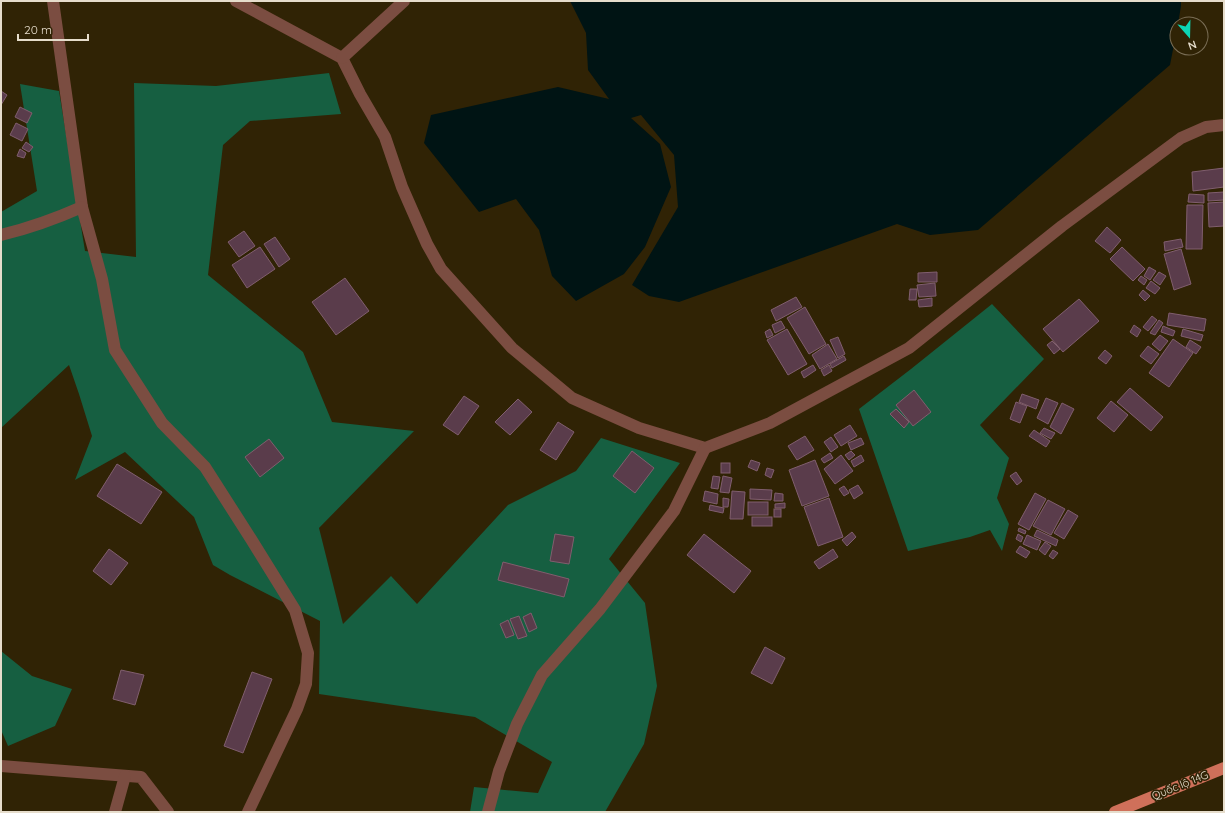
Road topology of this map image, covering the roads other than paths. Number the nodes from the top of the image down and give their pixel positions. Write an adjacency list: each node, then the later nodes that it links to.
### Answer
1 (53, 1): 6 (street)
2 (236, 1): 4 (street)
3 (404, 1): 4 (street)
4 (342, 58): 8 (street)
5 (1224, 125): 8 (street)
6 (82, 207): 7 (street); 14 (street)
7 (1, 234)
8 (705, 448): 15 (street)
9 (1, 766): 11 (street)
10 (1224, 768): 16 (main road, Quốc lộ 14G)
11 (125, 776): 12 (street); 13 (street)
12 (115, 812)
13 (168, 812)
14 (248, 812)
15 (488, 812)
16 (1115, 812)

